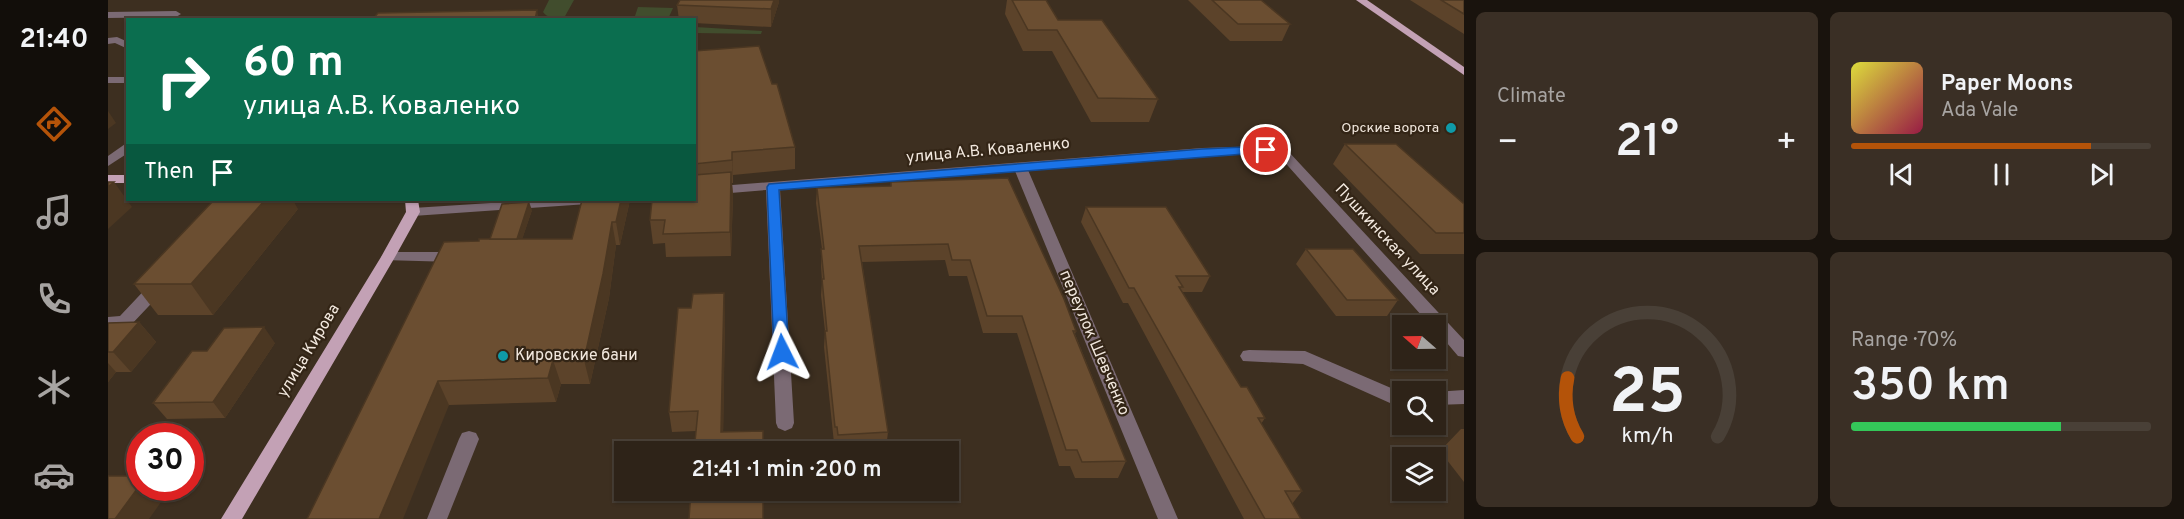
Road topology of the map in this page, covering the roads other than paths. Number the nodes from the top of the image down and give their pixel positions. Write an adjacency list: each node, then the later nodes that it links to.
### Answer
1 (1360, 0): 6 (main road)
2 (176, 14): 3 (street)
3 (108, 15)
4 (108, 41): 5 (street)
5 (126, 45)
6 (1464, 72)
7 (108, 80): 8 (street)
8 (126, 80)
9 (126, 148): 11 (street)
10 (1284, 154): 12 (street, улица А.В. Коваленко); 23 (street, Пушкинская улица)
11 (108, 162)
12 (1020, 166): 15 (street, улица А.В. Коваленко); 32 (street, переулок Шевченко)
13 (108, 179): 14 (main road)
14 (126, 179)
15 (773, 187): 16 (street, улица А.В. Коваленко); 28 (street)
16 (696, 192)
17 (559, 201): 18 (street)
18 (412, 206): 19 (main road, улица Кирова)
19 (388, 257): 20 (street); 30 (main road, улица Кирова)
20 (472, 257)
21 (170, 273): 22 (street)
22 (108, 323)
23 (1464, 351)
24 (1249, 356): 25 (street)
25 (1392, 396)
26 (1446, 398): 27 (street)
27 (1464, 398)
28 (786, 423)
29 (470, 439): 31 (street)
30 (231, 519)
31 (437, 519)
32 (1168, 519)

